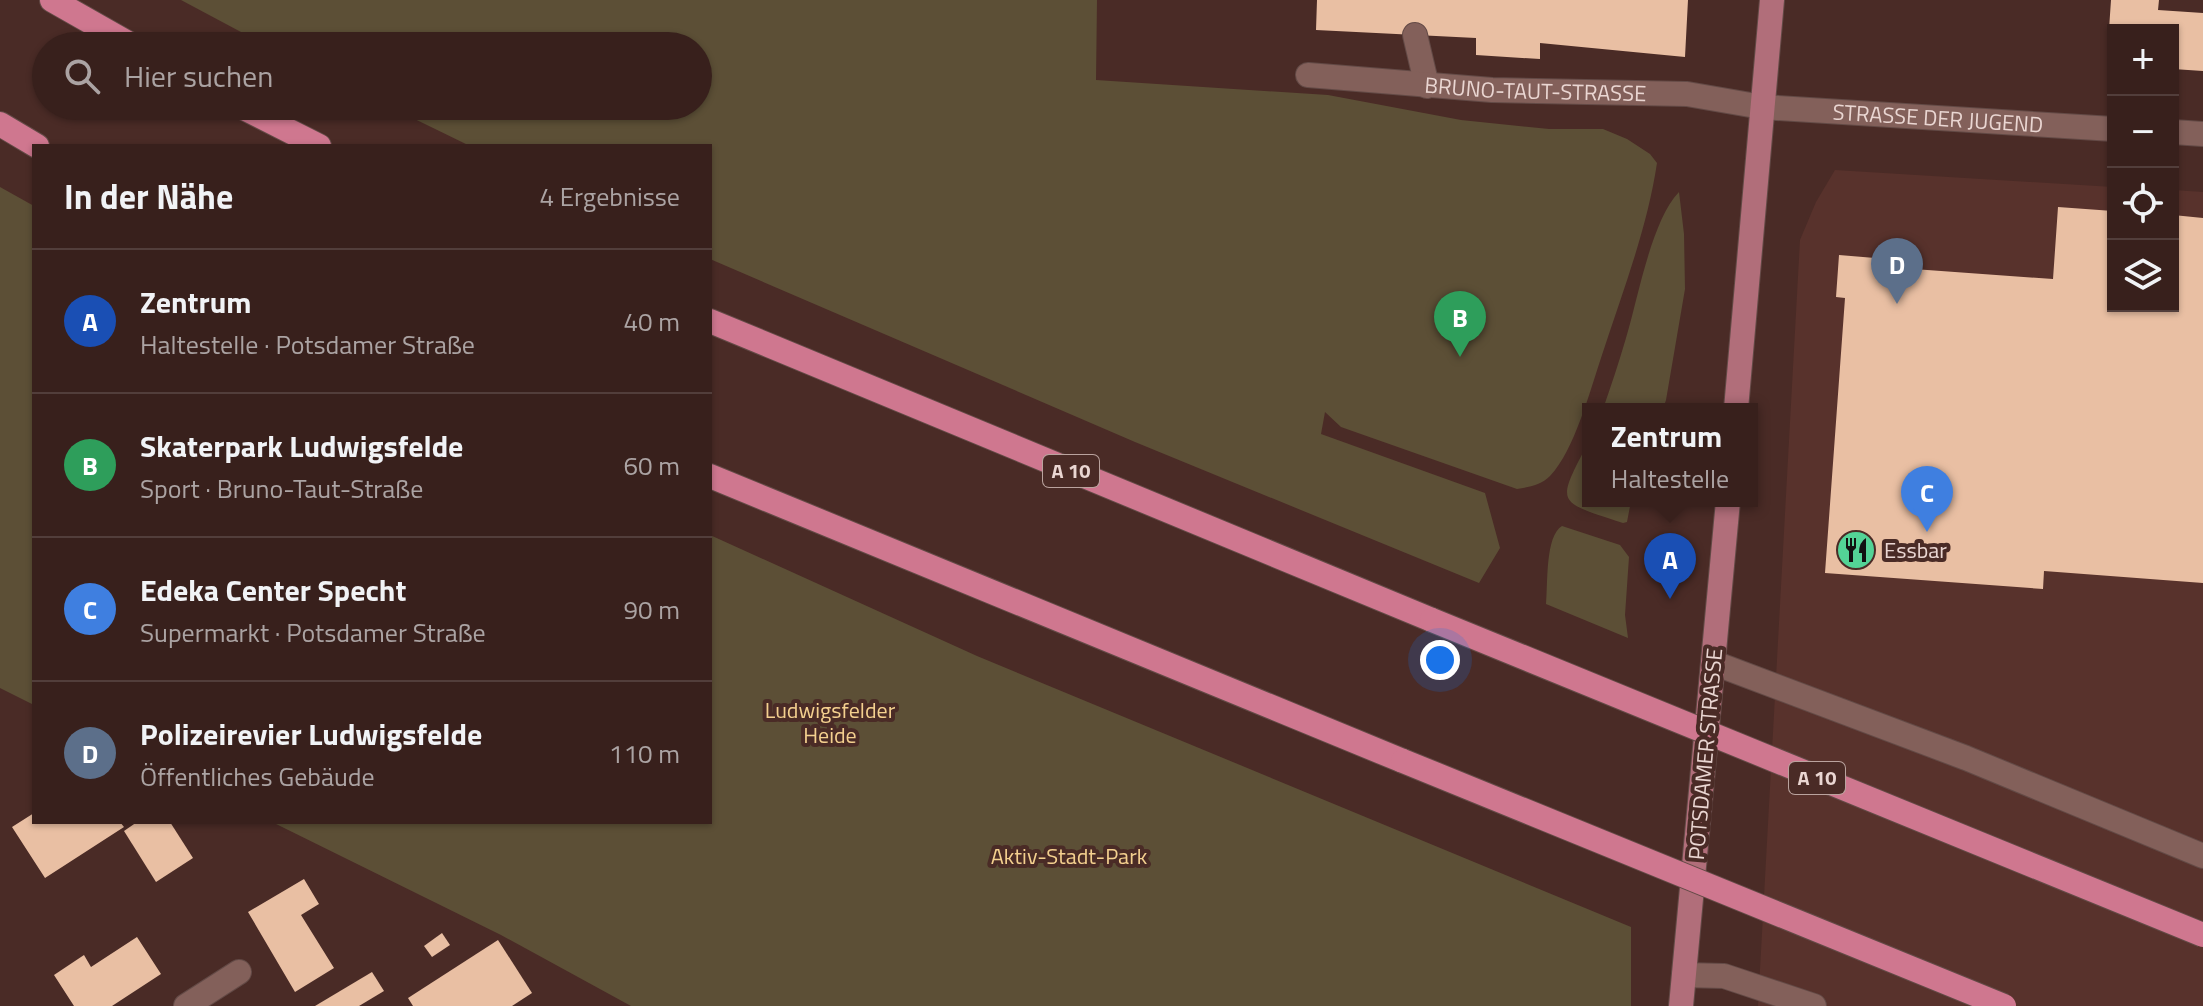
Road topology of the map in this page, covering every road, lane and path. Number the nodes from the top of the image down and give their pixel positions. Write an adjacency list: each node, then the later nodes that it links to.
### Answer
1 (52, 0): 3 (highway)
2 (1772, 0): 7 (main road)
3 (108, 32)
4 (1415, 35): 6 (street)
5 (1308, 75): 6 (street, BRUNO-TAUT-STRASSE)
6 (1427, 86): 7 (street, BRUNO-TAUT-STRASSE)
7 (1762, 107): 10 (street, STRASSE DER JUGEND); 16 (main road)
8 (268, 120): 14 (highway)
9 (0, 124): 13 (highway)
10 (2107, 129)
11 (2179, 132): 12 (street)
12 (2203, 134)
13 (34, 144)
14 (315, 144)
15 (712, 322): 21 (highway, A 10, bridge)
16 (1737, 403)
17 (712, 477): 27 (highway, bridge)
18 (1727, 507): 19 (main road, POTSDAMER STRASSE)
19 (1714, 663): 20 (street); 23 (main road, POTSDAMER STRASSE)
20 (2203, 856)
21 (2203, 935)
22 (239, 972): 24 (street)
23 (1684, 975): 25 (main road, POTSDAMER STRASSE); 26 (street)
24 (186, 1006)
25 (1681, 1006)
26 (1814, 1006)
27 (2004, 1006)

